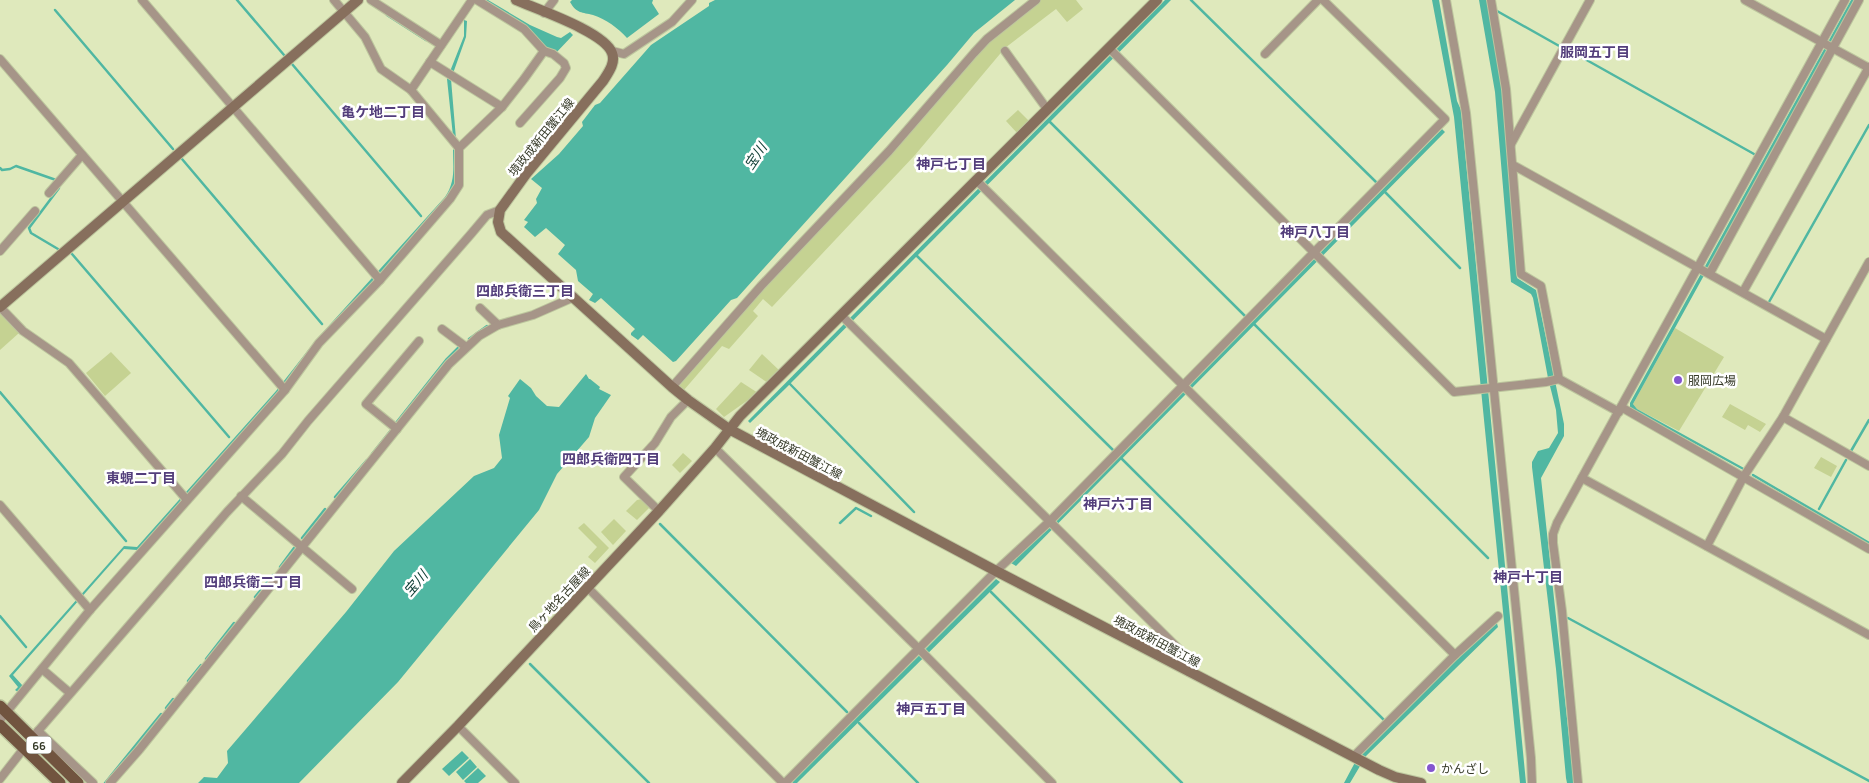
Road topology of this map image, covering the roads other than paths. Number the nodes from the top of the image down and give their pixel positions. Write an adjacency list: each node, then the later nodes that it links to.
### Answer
1 (142, 0): 34 (street)
2 (334, 0): 20 (street)
3 (358, 0): 20 (main road)
4 (371, 0): 23 (street)
5 (472, 0): 23 (street)
6 (477, 0): 25 (street)
7 (516, 0): 21 (main road)
8 (554, 0): 21 (street)
9 (692, 0): 26 (street)
10 (1036, 0): 65 (street)
11 (1157, 0): 28 (main road, 鳥ヶ地名古屋線)
12 (1318, 0): 29 (street)
13 (1323, 0): 48 (street)
14 (1446, 0): 67 (street)
15 (1490, 0): 38 (street)
16 (1590, 0): 38 (street)
17 (1745, 0): 22 (street)
18 (1845, 0): 22 (street)
19 (1859, 0): 24 (street)
20 (344, 12): 33 (street); 34 (main road)
21 (544, 13): 26 (main road)
22 (1822, 42): 24 (street); 50 (street)
23 (442, 46): 31 (street)
24 (1831, 47): 32 (street); 51 (street)
25 (544, 51): 35 (street); 37 (street)
26 (612, 51): 45 (main road, 境政成新田蟹江線)
27 (1005, 51): 36 (street)
28 (1113, 52): 36 (main road, 鳥ヶ地名古屋線); 48 (street)
29 (1265, 54)
30 (0, 59): 40 (street)
31 (430, 62): 33 (street); 35 (street)
32 (1869, 68): 53 (street)
33 (411, 90): 39 (street)
34 (233, 106): 44 (main road); 52 (street)
35 (502, 107): 39 (street)
36 (1047, 110): 42 (main road, 鳥ヶ地名古屋線)
37 (520, 124)
38 (1511, 144): 41 (street)
39 (459, 148): 52 (street)
40 (82, 155): 43 (street); 44 (street)
41 (1513, 165): 50 (street); 63 (street)
42 (981, 184): 57 (main road, 鳥ヶ地名古屋線); 66 (street)
43 (49, 193)
44 (122, 202): 55 (main road); 64 (street)
45 (500, 210): 54 (main road, 境政成新田蟹江線); 77 (street)
46 (34, 211): 47 (street)
47 (0, 251)
48 (1317, 254): 66 (street); 67 (street)
49 (1869, 262): 60 (street)
50 (1698, 267): 51 (street); 69 (street)
51 (1710, 273): 53 (street)
52 (378, 277): 64 (street)
53 (1743, 292): 60 (street)
54 (574, 297): 58 (street); 65 (main road, 境政成新田蟹江線)
55 (0, 307): 78 (street)
56 (480, 308): 58 (street)
57 (846, 320): 72 (main road, 鳥ヶ地名古屋線); 81 (street)
58 (498, 326): 62 (street)
59 (442, 329): 62 (street)
60 (1826, 339): 70 (street)
61 (418, 341): 71 (street)
62 (466, 347): 71 (street)
63 (1558, 379): 67 (street); 69 (street)
64 (282, 387): 78 (street)
65 (672, 387): 68 (main road, 境政成新田蟹江線)
66 (1186, 388): 81 (street); 92 (street)
67 (1491, 389): 111 (street)
68 (688, 400): 72 (main road, 境政成新田蟹江線); 80 (street)
69 (1620, 409): 75 (street); 76 (street)
70 (1783, 417): 74 (street); 75 (street)
71 (398, 429): 83 (street)
72 (729, 429): 73 (main road, 鳥ヶ地名古屋線); 85 (main road, 境政成新田蟹江線)
73 (715, 448): 80 (main road, 鳥ヶ地名古屋線); 91 (street)
74 (1869, 466)
75 (1744, 476): 82 (street); 84 (street)
76 (1582, 478): 82 (street); 112 (street)
77 (241, 496): 83 (street); 95 (street)
78 (185, 497): 88 (street)
79 (0, 505): 88 (street)
80 (658, 511): 86 (main road, 鳥ヶ地名古屋線)
81 (1052, 523): 85 (street); 94 (street)
82 (1707, 546): 90 (street)
83 (302, 547): 87 (street); 105 (street)
84 (1869, 549)
85 (996, 571): 91 (street); 94 (main road, 境政成新田蟹江線)
86 (587, 587): 98 (main road, 鳥ヶ地名古屋線); 108 (street)
87 (352, 589)
88 (90, 610): 93 (street)
89 (1498, 616): 92 (street)
90 (1869, 635)
91 (922, 652): 108 (street); 109 (street)
92 (1455, 655): 100 (street)
93 (42, 669): 95 (street); 96 (street)
94 (1189, 672): 100 (main road, 境政成新田蟹江線)
95 (70, 693): 99 (street)
96 (2, 713): 99 (main road, 66)
97 (0, 724): 99 (main road, 66)
98 (458, 726): 106 (main road, 鳥ヶ地名古屋線); 107 (street)
99 (32, 739): 101 (street); 102 (main road, 66); 103 (main road, 66); 104 (street)
100 (1353, 757): 110 (main road, 境政成新田蟹江線)
101 (0, 779)
102 (60, 783)
103 (78, 783)
104 (93, 783)
105 (110, 783)
106 (402, 783)
107 (515, 783)
108 (784, 783)
109 (1052, 783)
110 (1421, 783)
111 (1532, 783)
112 (1578, 783)

